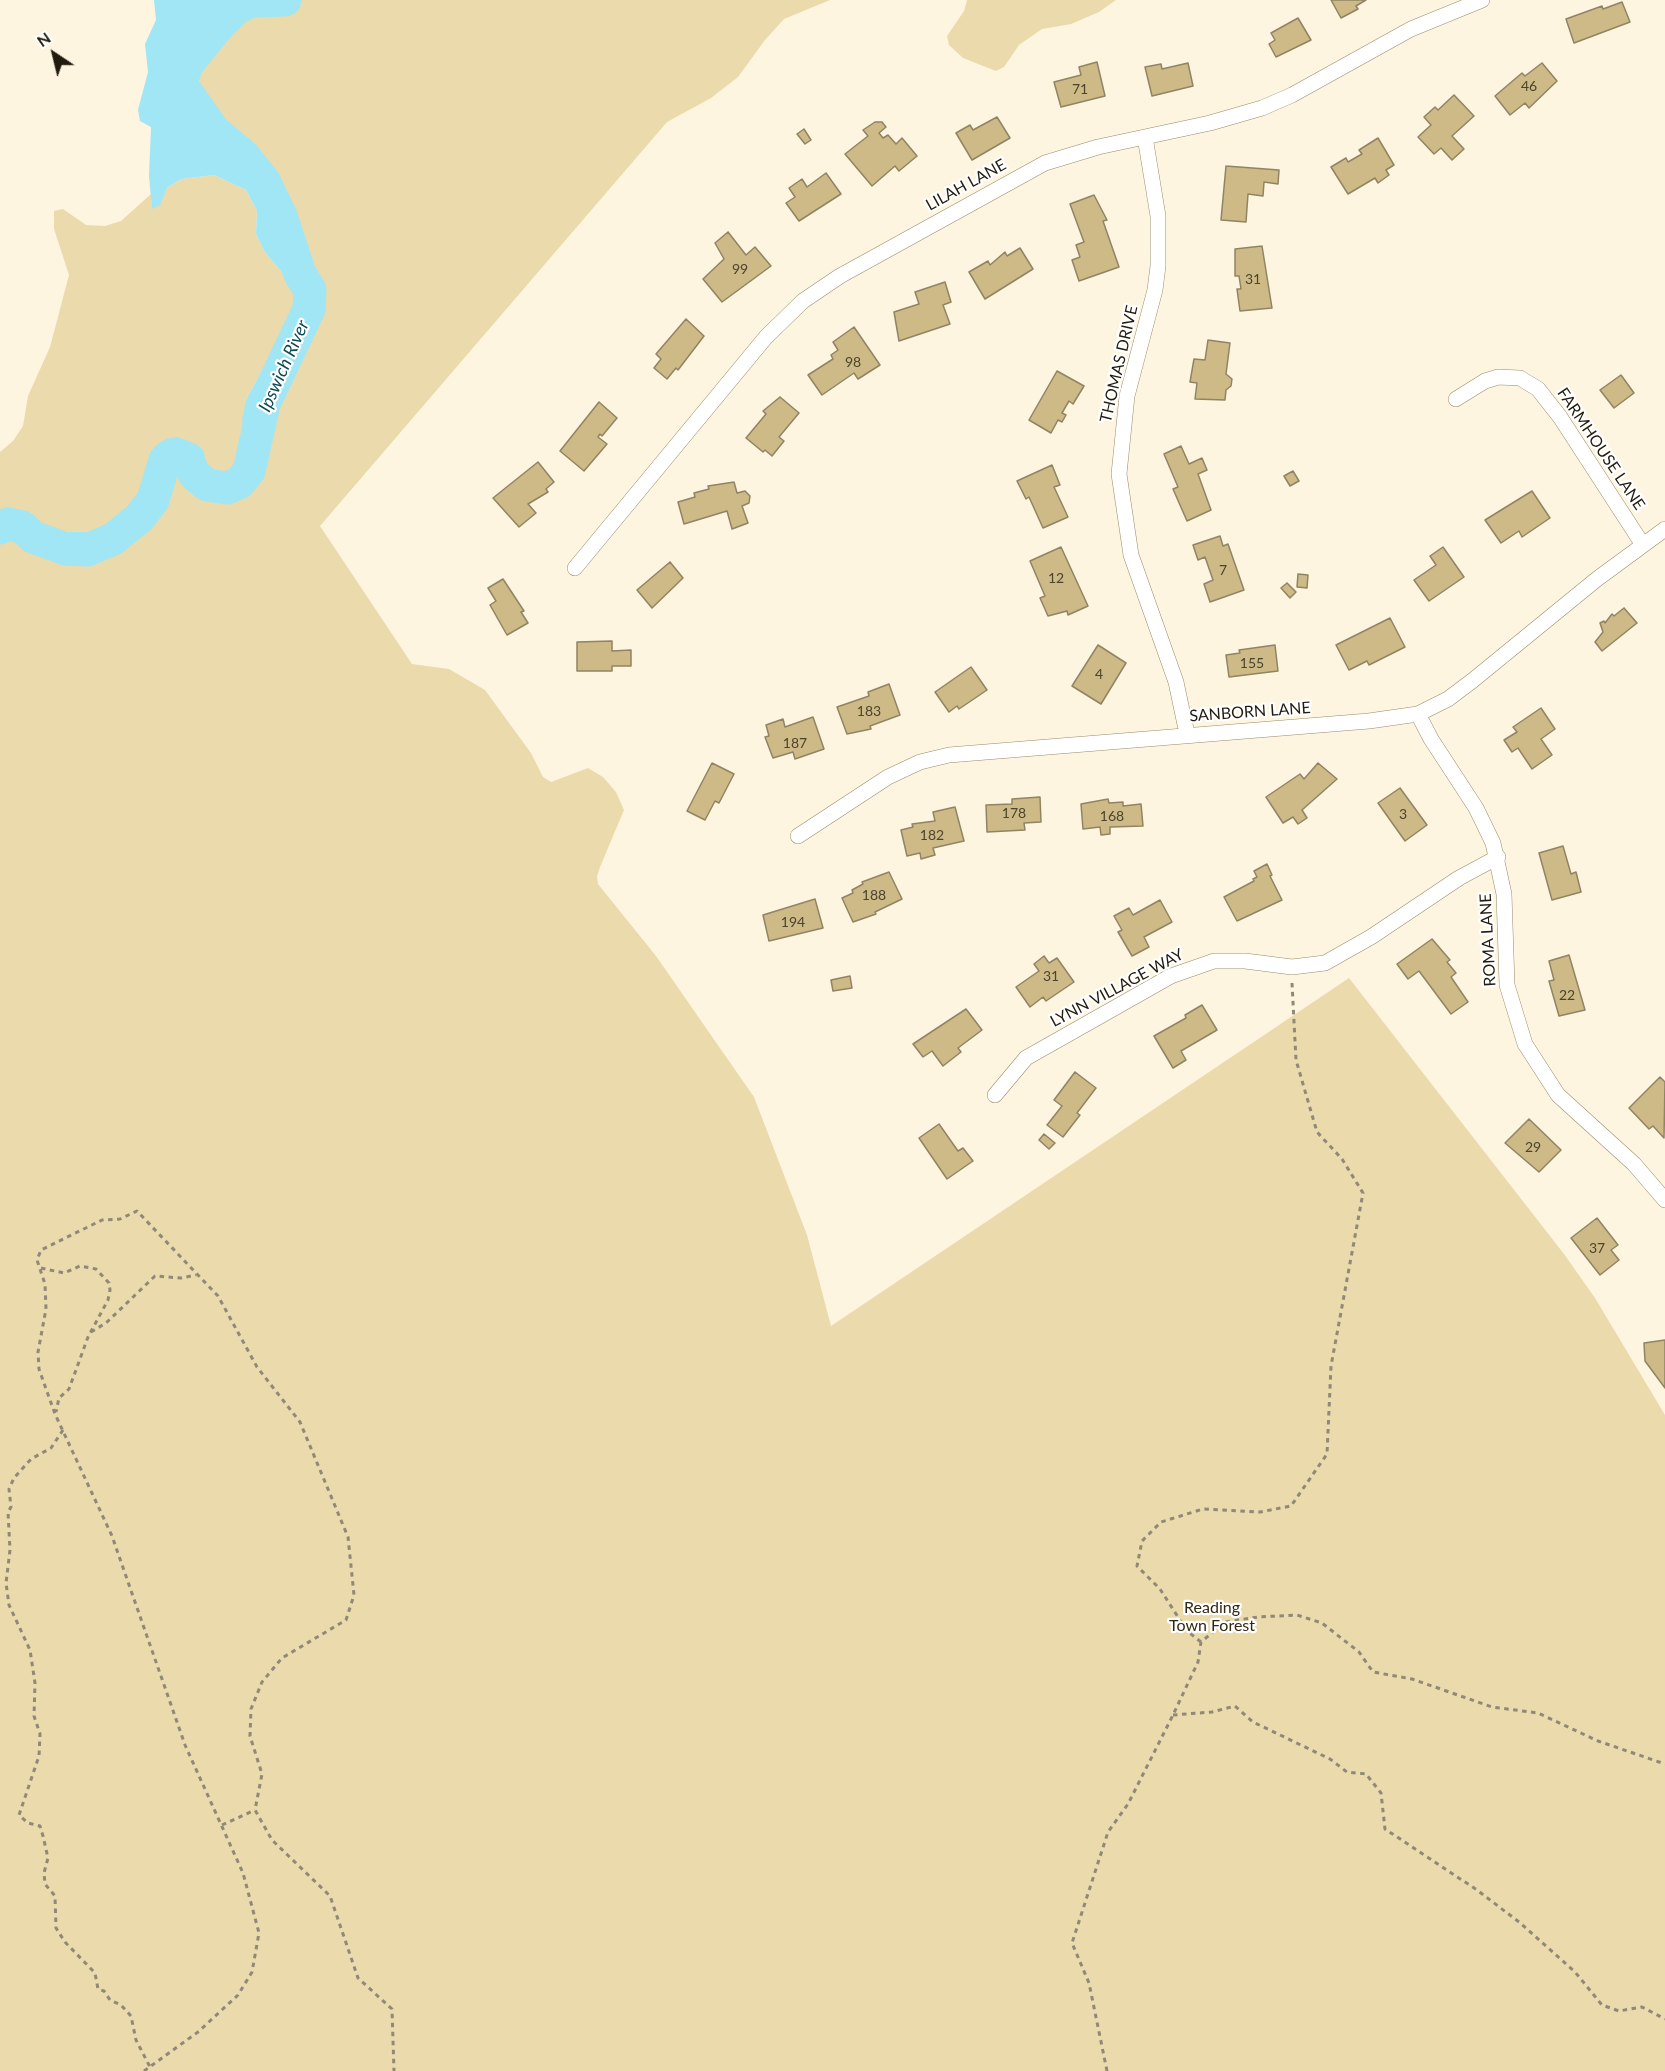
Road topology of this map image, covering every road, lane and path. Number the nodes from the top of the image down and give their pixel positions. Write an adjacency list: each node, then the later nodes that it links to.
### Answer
1 (1482, 0): 2 (street, LILAH LANE)
2 (1145, 137): 6 (street, LILAH LANE); 8 (street, THOMAS DRIVE)
3 (1456, 399): 5 (street, FARMHOUSE LANE)
4 (1665, 529): 5 (street, SANBORN LANE)
5 (1642, 545): 7 (street, SANBORN LANE)
6 (575, 568)
7 (1418, 714): 8 (street, SANBORN LANE); 10 (street, ROMA LANE)
8 (1187, 734): 9 (street, SANBORN LANE)
9 (798, 836)
10 (1498, 857): 11 (street, LYNN VILLAGE WAY); 13 (street, ROMA LANE)
11 (1292, 967): 12 (street, LYNN VILLAGE WAY); 19 (path)
12 (995, 1095)
13 (1665, 1200)
14 (41, 1268): 15 (path); 16 (path); 17 (path)
15 (196, 1275): 16 (path); 22 (path)
16 (90, 1333): 17 (path)
17 (55, 1414): 18 (path)
18 (63, 1430): 23 (path); 25 (path)
19 (1200, 1642): 20 (path); 21 (path)
20 (1173, 1715): 24 (path); 28 (path)
21 (1665, 1764)
22 (255, 1810): 23 (path); 27 (path)
23 (222, 1825): 25 (path)
24 (1665, 2019)
25 (150, 2067): 26 (path)
26 (144, 2071)
27 (394, 2071)
28 (1107, 2071)

